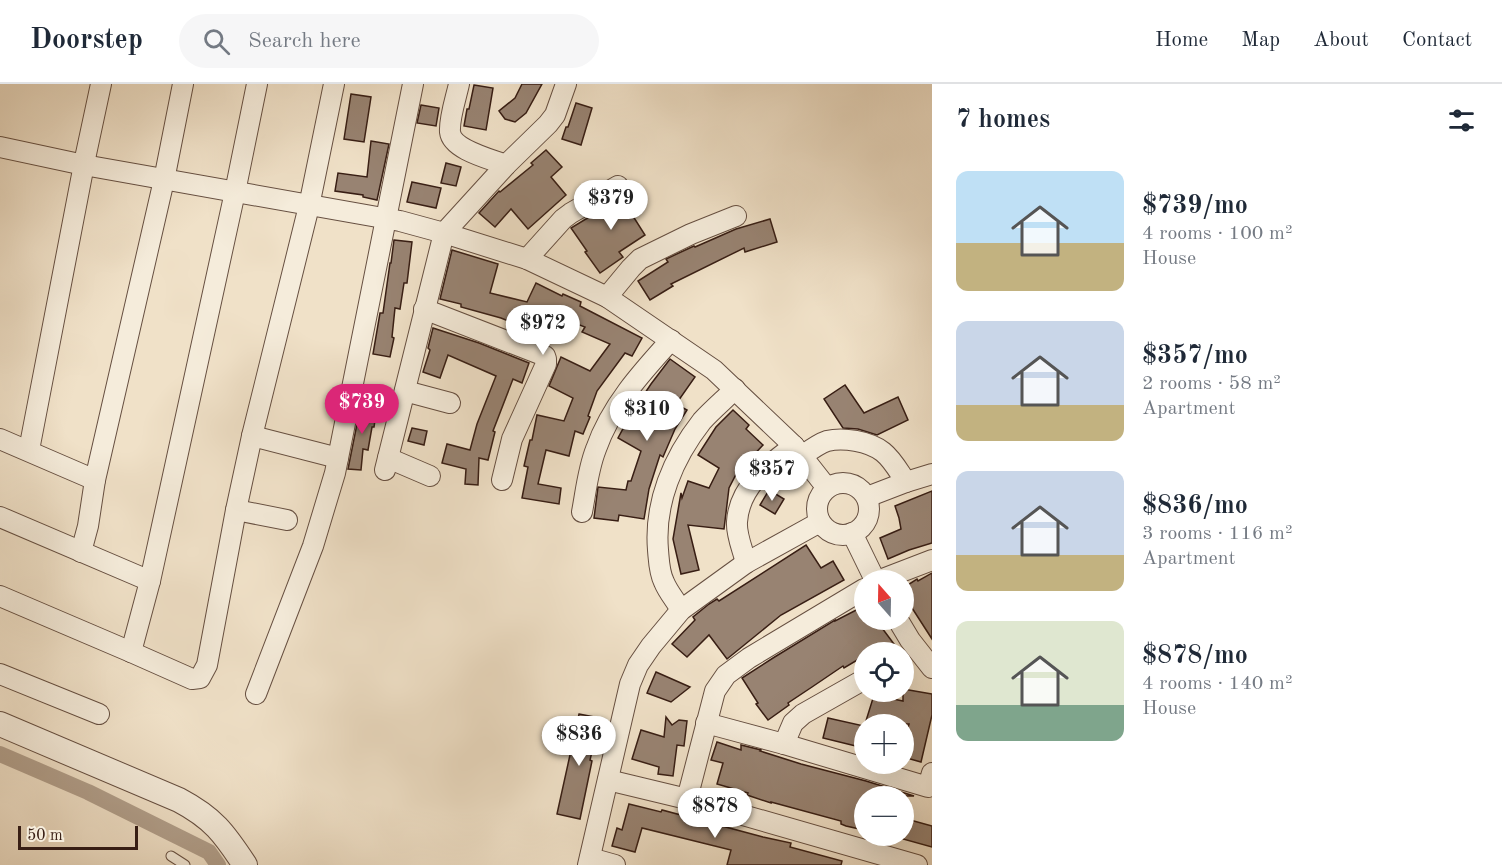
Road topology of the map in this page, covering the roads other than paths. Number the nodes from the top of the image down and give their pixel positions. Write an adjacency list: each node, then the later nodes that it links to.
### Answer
1 (101, 84): 9 (street)
2 (183, 84): 11 (street)
3 (257, 84): 13 (street)
4 (334, 84): 14 (street)
5 (413, 84): 16 (street)
6 (459, 84): 10 (street)
7 (566, 84): 10 (street)
8 (1, 149): 9 (street)
9 (84, 165): 11 (street); 27 (street)
10 (506, 165): 17 (street)
11 (164, 180): 13 (street); 32 (street)
12 (618, 186): 18 (street)
13 (235, 192): 14 (street); 48 (street)
14 (309, 206): 16 (street); 25 (street)
15 (736, 216): 19 (street)
16 (386, 219): 17 (street); 29 (street)
17 (444, 233): 18 (street); 20 (street)
18 (527, 258): 19 (street)
19 (607, 297): 21 (street)
20 (424, 309): 23 (street); 33 (street)
21 (671, 340): 22 (street); 38 (street)
22 (735, 389): 28 (street); 51 (street)
23 (405, 391): 24 (street); 31 (street)
24 (450, 403)
25 (252, 436): 29 (street); 37 (street)
26 (0, 439): 27 (street)
27 (29, 450): 32 (street)
28 (798, 451): 34 (street); 35 (street); 45 (street)
29 (338, 458): 57 (street)
30 (932, 474): 34 (street)
31 (430, 476)
32 (95, 480): 43 (street)
33 (502, 480)
34 (906, 482): 36 (street)
35 (827, 488): 36 (street); 41 (street)
36 (867, 497): 42 (street)
37 (236, 510): 40 (street); 53 (street)
38 (582, 512)
39 (0, 517): 43 (street)
40 (287, 520)
41 (820, 522): 42 (street); 45 (street)
42 (852, 533): 46 (street)
43 (81, 552): 48 (street)
44 (932, 560): 47 (street)
45 (747, 563): 51 (street)
46 (870, 570)
47 (906, 570)
48 (150, 581): 53 (street)
49 (854, 595): 59 (street)
50 (0, 596): 53 (street)
51 (681, 610): 62 (street)
52 (904, 630): 54 (street)
53 (131, 652)
54 (932, 668)
55 (0, 674): 58 (street)
56 (854, 685): 61 (street)
57 (256, 694)
58 (99, 714)
59 (706, 723): 61 (street); 64 (street)
60 (0, 724): 68 (street)
61 (784, 744): 63 (street)
62 (608, 780): 64 (street); 66 (street)
63 (931, 784)
64 (687, 799): 70 (street)
65 (171, 856): 67 (lane)
66 (589, 862): 69 (street)
67 (185, 865)
68 (244, 865)
69 (615, 865)
70 (917, 865)

